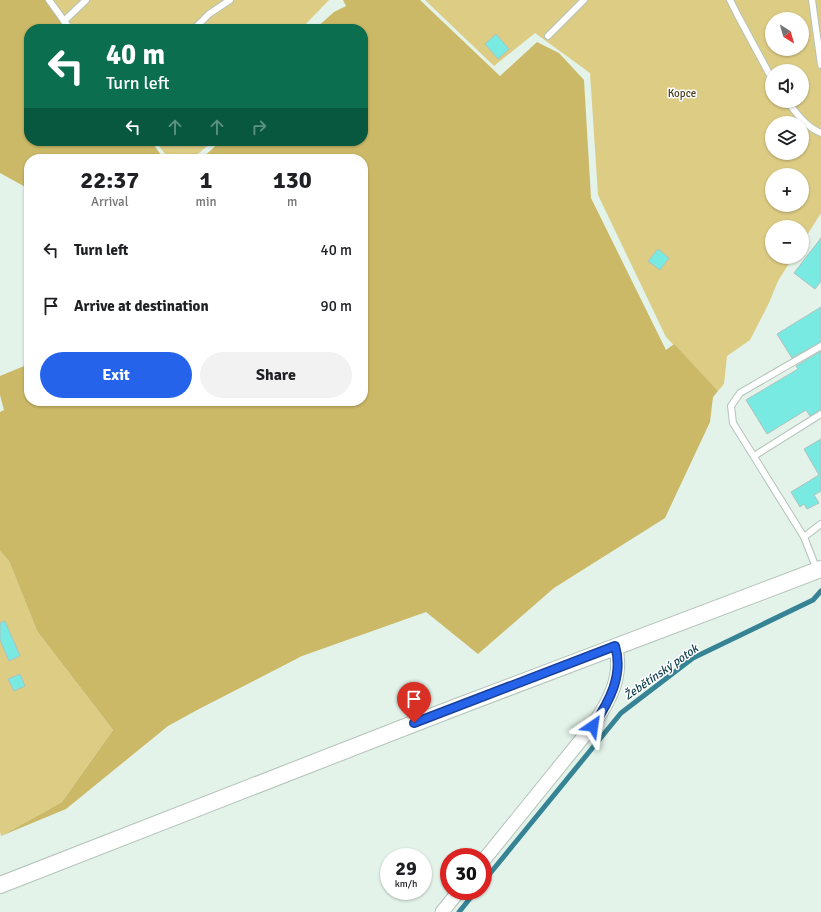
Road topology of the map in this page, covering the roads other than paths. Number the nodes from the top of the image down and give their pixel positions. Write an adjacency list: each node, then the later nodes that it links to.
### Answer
1 (49, 0): 7 (lane)
2 (86, 0): 7 (lane)
3 (230, 0): 9 (lane)
4 (584, 0): 10 (lane)
5 (730, 0): 12 (lane)
6 (812, 0): 11 (lane)
7 (64, 20): 8 (lane)
8 (67, 24)
9 (199, 24)
10 (548, 36)
11 (821, 65)
12 (765, 66)
13 (792, 108): 14 (lane)
14 (821, 133)
15 (821, 346): 17 (lane)
16 (821, 414): 17 (lane)
17 (754, 456): 19 (lane)
18 (821, 524): 19 (lane)
19 (804, 537): 20 (lane)
20 (819, 569): 21 (street)
21 (615, 646): 22 (street); 23 (street)
22 (492, 850)
23 (0, 885)
24 (452, 900): 25 (street)
25 (442, 912)

